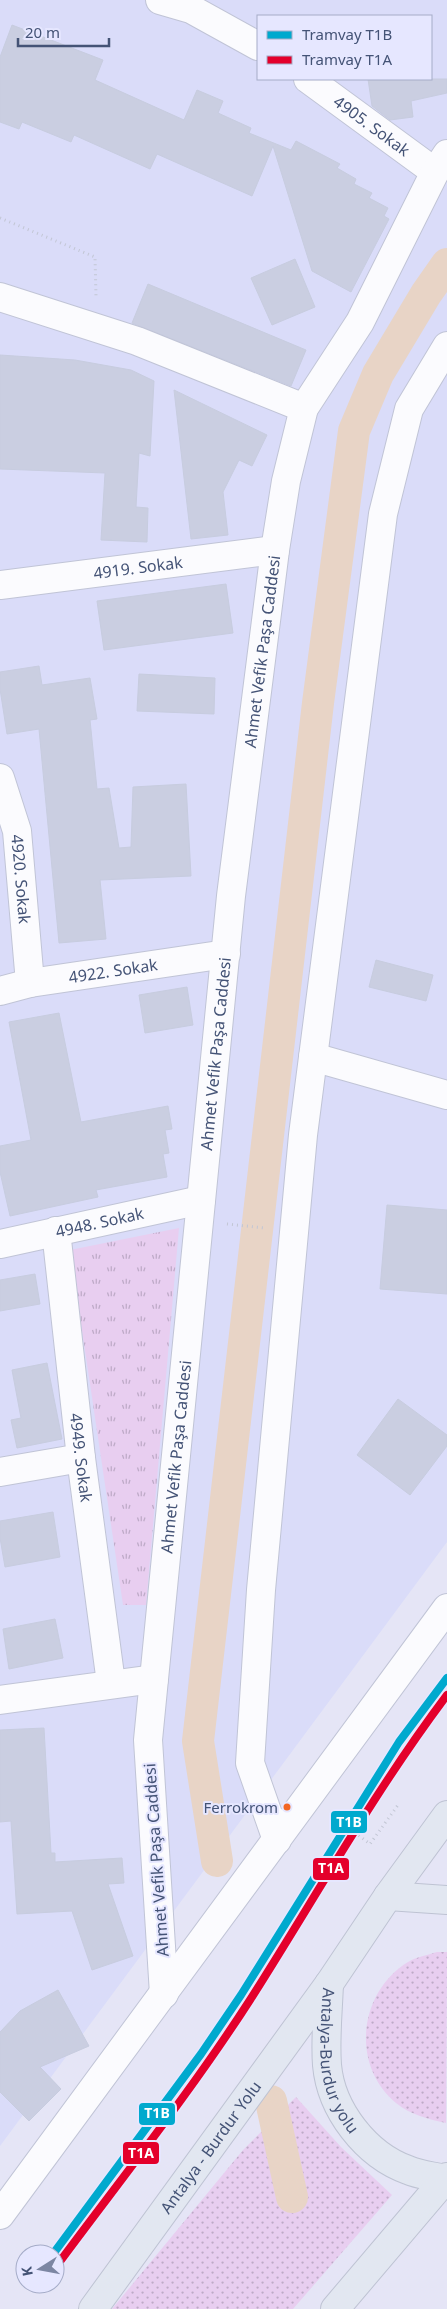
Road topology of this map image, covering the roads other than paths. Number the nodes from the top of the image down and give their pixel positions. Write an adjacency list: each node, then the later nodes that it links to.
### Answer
1 (160, 0): 2 (street)
2 (257, 45)
3 (310, 80): 4 (street, 4905. Sokak)
4 (441, 163): 7 (street, Ahmet Vefik Paşa Caddesi)
5 (0, 297): 7 (street)
6 (447, 346): 14 (street)
7 (304, 408): 8 (street, Ahmet Vefik Paşa Caddesi)
8 (275, 550): 9 (street, 4919. Sokak); 11 (street, Ahmet Vefik Paşa Caddesi)
9 (0, 585)
10 (0, 778): 12 (street, 4920. Sokak)
11 (226, 954): 12 (street, 4922. Sokak); 16 (street, Ahmet Vefik Paşa Caddesi)
12 (30, 982): 13 (street, 4922. Sokak)
13 (0, 991)
14 (313, 1057): 15 (street); 26 (street)
15 (447, 1095)
16 (201, 1200): 17 (street, 4948. Sokak); 22 (street, Ahmet Vefik Paşa Caddesi)
17 (56, 1231): 18 (street, 4948. Sokak); 19 (street, 4949. Sokak)
18 (0, 1244)
19 (81, 1458): 20 (street); 23 (street, 4949. Sokak)
20 (0, 1472)
21 (447, 1608): 26 (street)
22 (154, 1679): 23 (street); 30 (street, Ahmet Vefik Paşa Caddesi)
23 (111, 1683): 24 (street)
24 (0, 1700)
25 (447, 1815): 27 (highway)
26 (277, 1840): 30 (street)
27 (388, 1896): 28 (highway); 29 (highway, Antalya-Burdur yolu)
28 (447, 1900)
29 (329, 1984): 31 (highway, Antalya-Burdur yolu); 33 (highway, Antalya - Burdur Yolu)
30 (164, 1994): 32 (street)
31 (446, 2178): 34 (highway)
32 (0, 2215)
33 (93, 2309)
34 (335, 2309)

